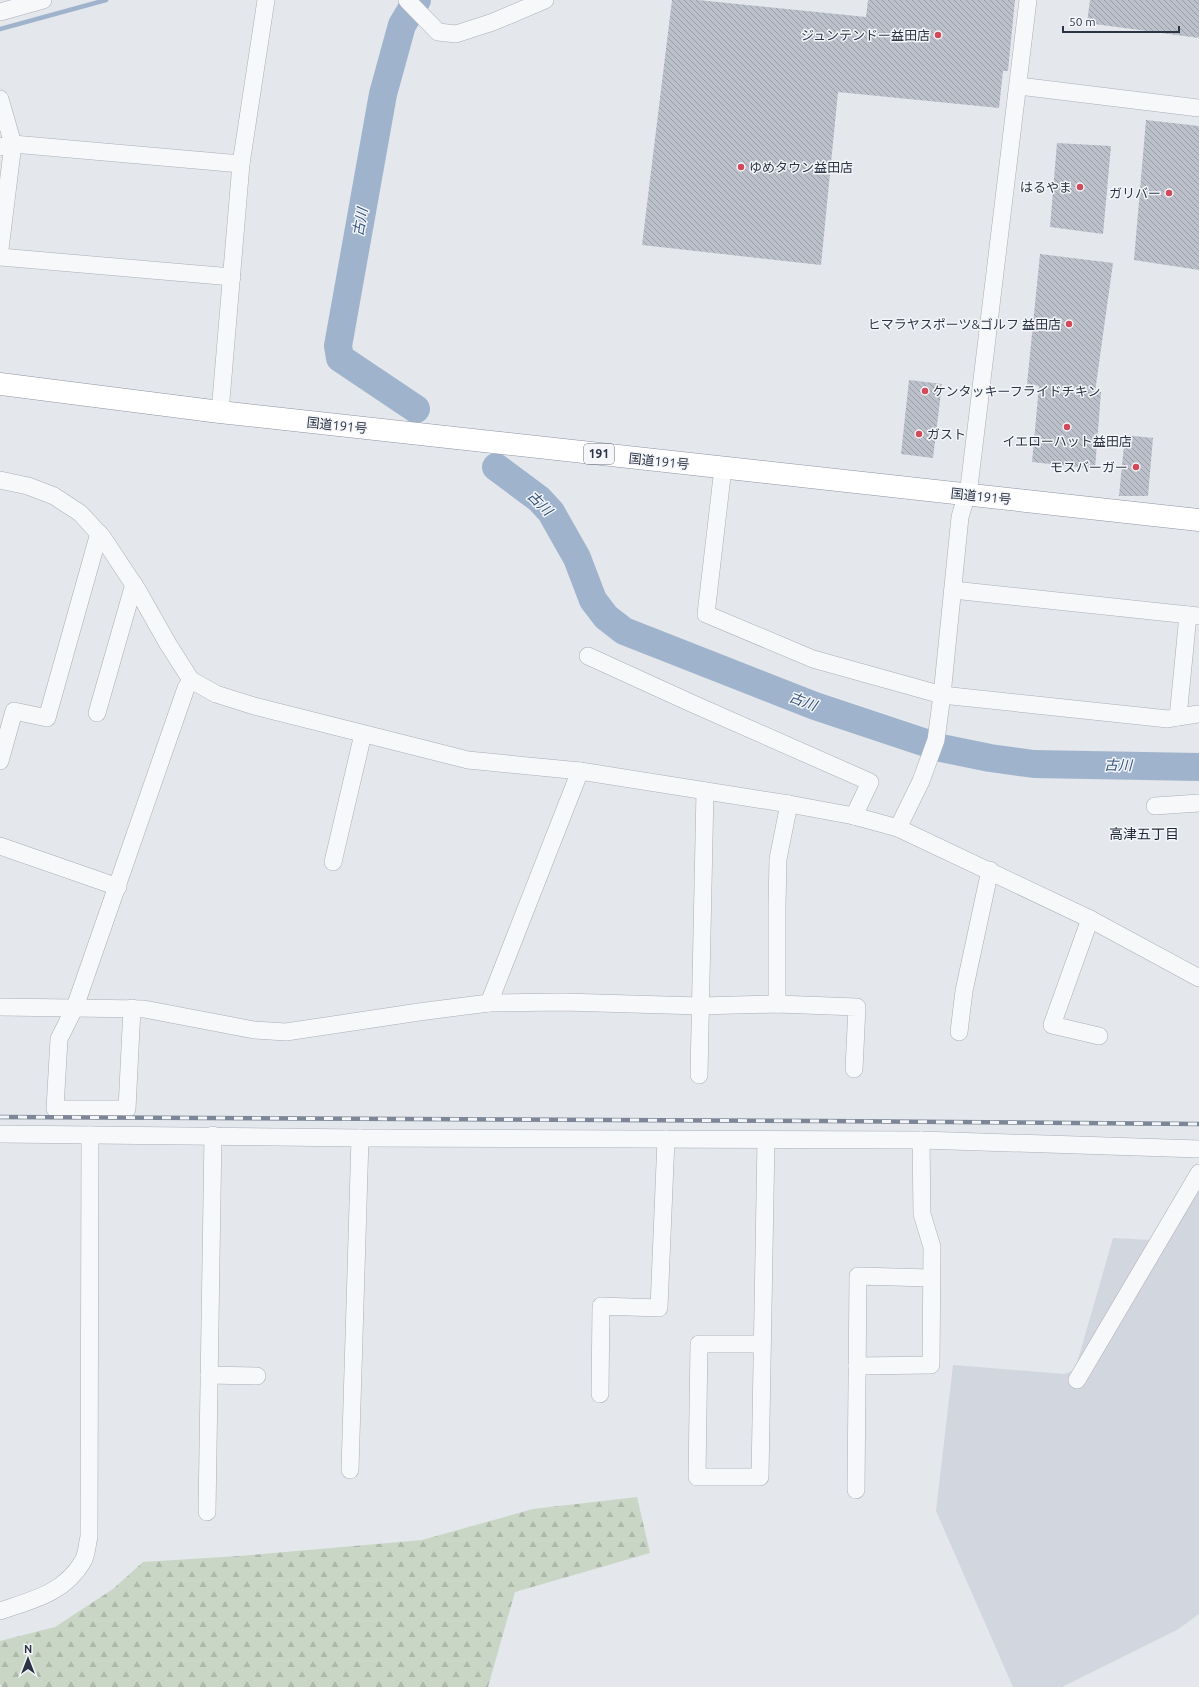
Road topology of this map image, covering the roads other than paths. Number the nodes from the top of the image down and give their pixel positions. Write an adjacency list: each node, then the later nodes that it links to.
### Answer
1 (43, 0): 6 (street)
2 (266, 0): 11 (street)
3 (407, 0): 4 (street)
4 (545, 0)
5 (1028, 0): 7 (street)
6 (0, 12)
7 (1018, 86): 9 (street); 19 (street)
8 (0, 99): 10 (street)
9 (1199, 108)
10 (6, 145): 11 (street); 12 (street)
11 (242, 164): 14 (street)
12 (0, 249)
13 (0, 257): 14 (street)
14 (232, 277): 16 (street)
15 (0, 384): 16 (highway, 国道191号 / 191)
16 (220, 412): 17 (highway, 国道191号 / 191)
17 (723, 468): 19 (highway, 国道191号 / 191); 27 (street)
18 (0, 480): 21 (street)
19 (968, 494): 20 (highway, 国道191号 / 191); 23 (street)
20 (1199, 520)
21 (99, 533): 22 (street); 32 (street)
22 (134, 584): 26 (street); 28 (street)
23 (953, 590): 24 (street); 27 (street)
24 (1193, 615): 30 (street)
25 (588, 656): 38 (street)
26 (191, 680): 31 (street); 43 (street)
27 (942, 695): 30 (street); 39 (street)
28 (97, 713)
29 (1199, 714): 30 (street)
30 (1178, 717)
31 (363, 734): 33 (street); 41 (street)
32 (0, 761)
33 (580, 771): 34 (street); 46 (street)
34 (705, 791): 36 (street); 48 (street)
35 (1199, 803): 37 (street)
36 (789, 804): 38 (street); 47 (street)
37 (1155, 806)
38 (854, 816): 39 (street)
39 (898, 828): 42 (street)
40 (0, 846): 43 (street)
41 (333, 862)
42 (990, 870): 44 (street); 52 (street)
43 (118, 887): 50 (street)
44 (1090, 919): 45 (street); 53 (street)
45 (1199, 978)
46 (489, 1003): 48 (street); 51 (street)
47 (777, 1004): 48 (street); 54 (street)
48 (700, 1006): 55 (street)
49 (0, 1007): 50 (street)
50 (75, 1007): 51 (street); 51 (street)
51 (132, 1008)
52 (959, 1032)
53 (1099, 1036)
54 (854, 1069)
55 (699, 1075)
56 (0, 1134): 57 (street)
57 (90, 1135): 58 (street); 75 (street)
58 (213, 1136): 59 (street); 68 (street)
59 (360, 1138): 60 (street); 72 (street)
60 (666, 1139): 61 (street); 71 (street)
61 (766, 1140): 62 (street); 66 (street)
62 (921, 1140): 63 (street); 65 (street)
63 (1199, 1149)
64 (1199, 1173): 70 (street)
65 (930, 1278): 67 (street); 67 (street)
66 (762, 1344): 66 (street)
67 (857, 1366): 73 (street)
68 (209, 1375): 69 (street); 74 (street)
69 (257, 1376)
70 (1077, 1380)
71 (600, 1394)
72 (350, 1470)
73 (856, 1490)
74 (207, 1512)
75 (0, 1611)

